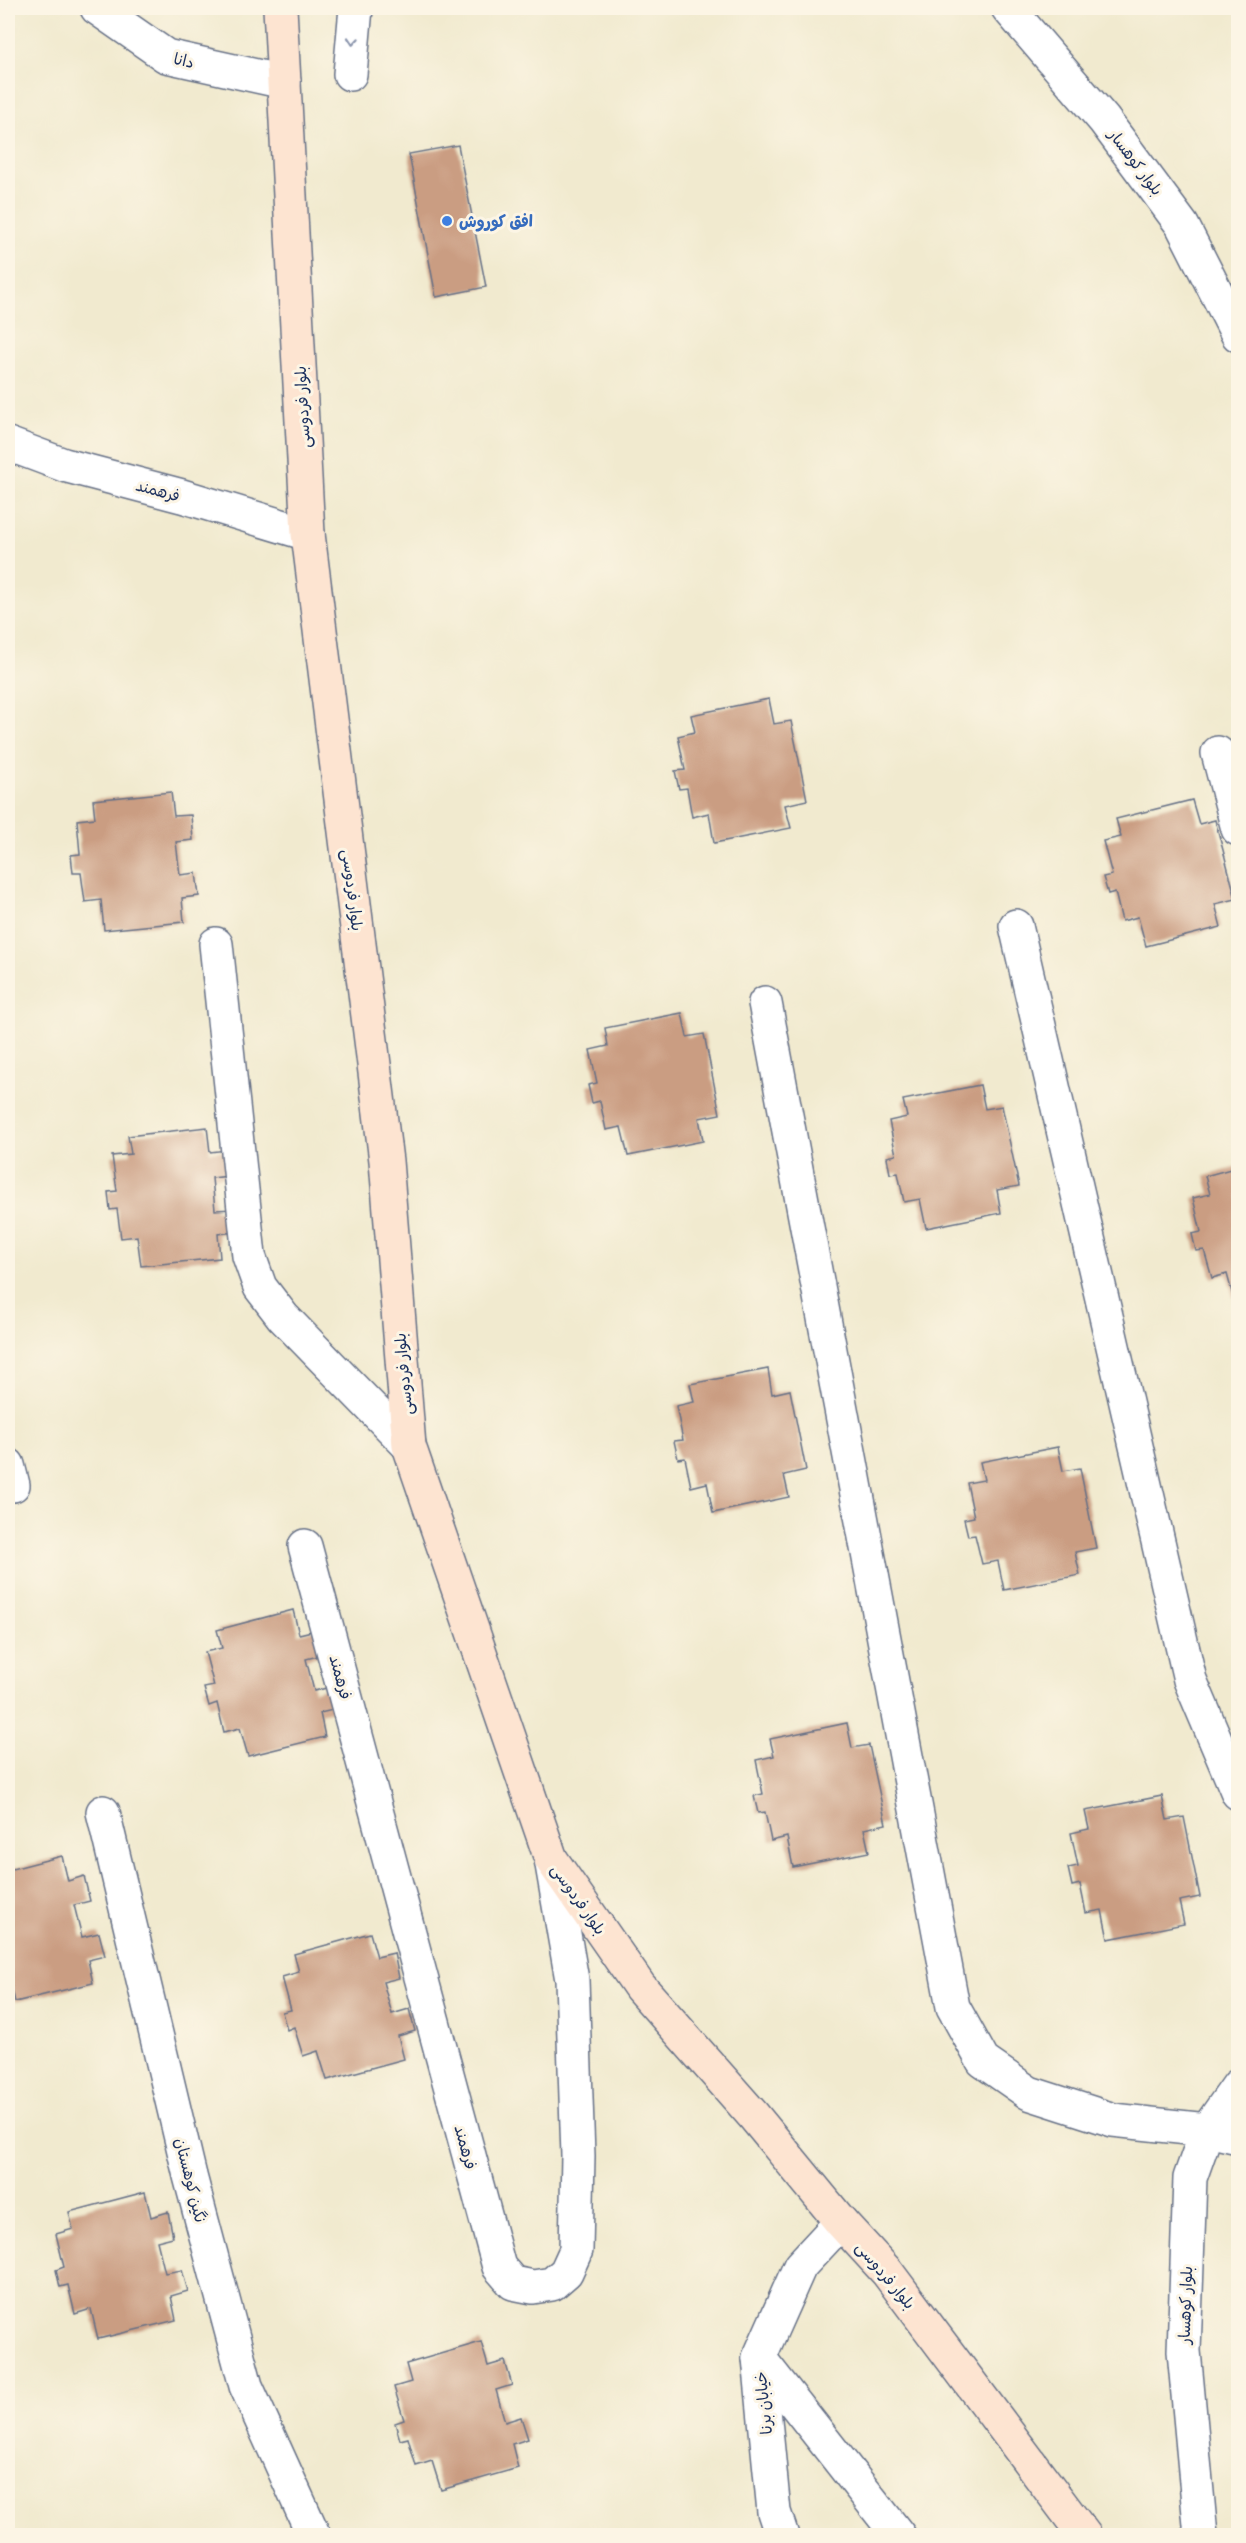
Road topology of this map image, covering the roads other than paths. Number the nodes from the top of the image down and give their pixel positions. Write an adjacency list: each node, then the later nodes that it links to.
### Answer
1 (97, 8): 6 (street, دانا)
2 (280, 8): 6 (main road, بلوار فردوسی)
3 (356, 8): 5 (street, one-way to 5)
4 (1008, 8): 7 (street, بلوار کوهسار)
5 (350, 74)
6 (284, 82): 9 (main road, بلوار فردوسی)
7 (1239, 335)
8 (8, 444): 9 (street, فرهمند)
9 (309, 534): 15 (main road, بلوار فردوسی)
10 (1218, 753): 11 (street)
11 (1239, 829)
12 (1016, 926): 17 (street)
13 (216, 944): 15 (street)
14 (765, 1003): 21 (street)
15 (409, 1446): 19 (main road, بلوار فردوسی)
16 (305, 1546): 19 (street, فرهمند)
17 (1239, 1793)
18 (103, 1812): 25 (street, نگین کوهستان)
19 (550, 1858): 23 (main road, بلوار فردوسی)
20 (1239, 2086): 21 (street, بلوار کوهسار)
21 (1207, 2130): 22 (street); 29 (street, بلوار کوهسار)
22 (1239, 2137)
23 (841, 2222): 24 (street, خیابان برنا); 28 (main road, بلوار فردوسی)
24 (759, 2358): 26 (street, خیابان برنا); 27 (street)
25 (314, 2535)
26 (782, 2535)
27 (899, 2535)
28 (1085, 2535)
29 (1201, 2535)

